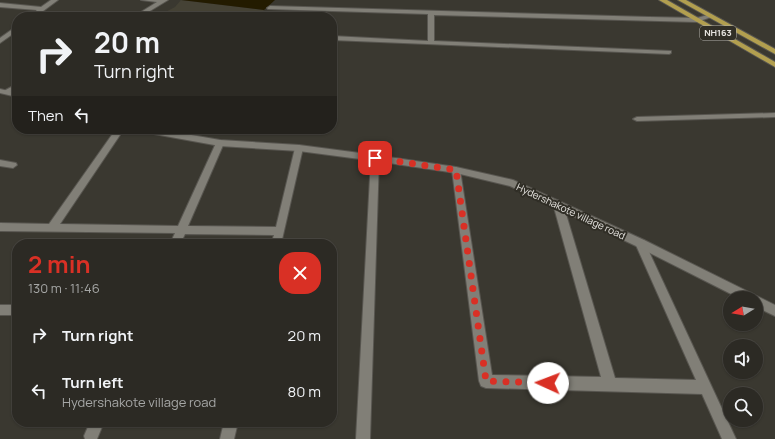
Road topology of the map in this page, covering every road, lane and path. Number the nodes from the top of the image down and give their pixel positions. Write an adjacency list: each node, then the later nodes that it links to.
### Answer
1 (55, 0): 8 (street)
2 (144, 0): 5 (street)
3 (662, 0): 13 (highway, NH163)
4 (682, 0): 12 (highway, NH163)
5 (164, 1): 10 (street)
6 (0, 5): 8 (street)
7 (270, 8): 11 (street)
8 (41, 9): 9 (street)
9 (37, 12)
10 (145, 12)
11 (431, 13): 13 (street); 17 (street)
12 (711, 16): 13 (street); 19 (highway, NH163)
13 (697, 20): 20 (highway, NH163)
14 (12, 32): 16 (street)
15 (337, 38): 17 (street)
16 (0, 41)
17 (431, 43): 18 (street)
18 (669, 52)
19 (775, 52)
20 (775, 65)
21 (775, 115): 22 (street)
22 (637, 119)
23 (117, 134): 33 (street)
24 (170, 134): 25 (street, Hydershakote village road)
25 (220, 143): 26 (street, Hydershakote village road); 34 (street)
26 (299, 148): 27 (street, Hydershakote village road); 35 (street)
27 (375, 158): 30 (street, Hydershakote village road); 50 (street)
28 (0, 162): 29 (street)
29 (13, 165)
30 (456, 170): 31 (street, Hydershakote village road); 44 (street)
31 (558, 204): 38 (street, Hydershakote village road); 44 (street)
32 (0, 227): 33 (street)
33 (52, 227): 34 (street)
34 (182, 228): 35 (street); 36 (street)
35 (280, 231): 37 (street)
36 (177, 239)
37 (278, 239)
38 (640, 243): 39 (street, Hydershakote village road); 45 (street)
39 (736, 291)
40 (763, 305): 43 (street)
41 (0, 310): 42 (street)
42 (12, 310)
43 (775, 311)
44 (610, 385): 45 (street)
45 (705, 387): 51 (street)
46 (95, 427): 48 (street)
47 (230, 427): 49 (street)
48 (91, 436)
49 (227, 439)
50 (364, 439)
51 (730, 439)

